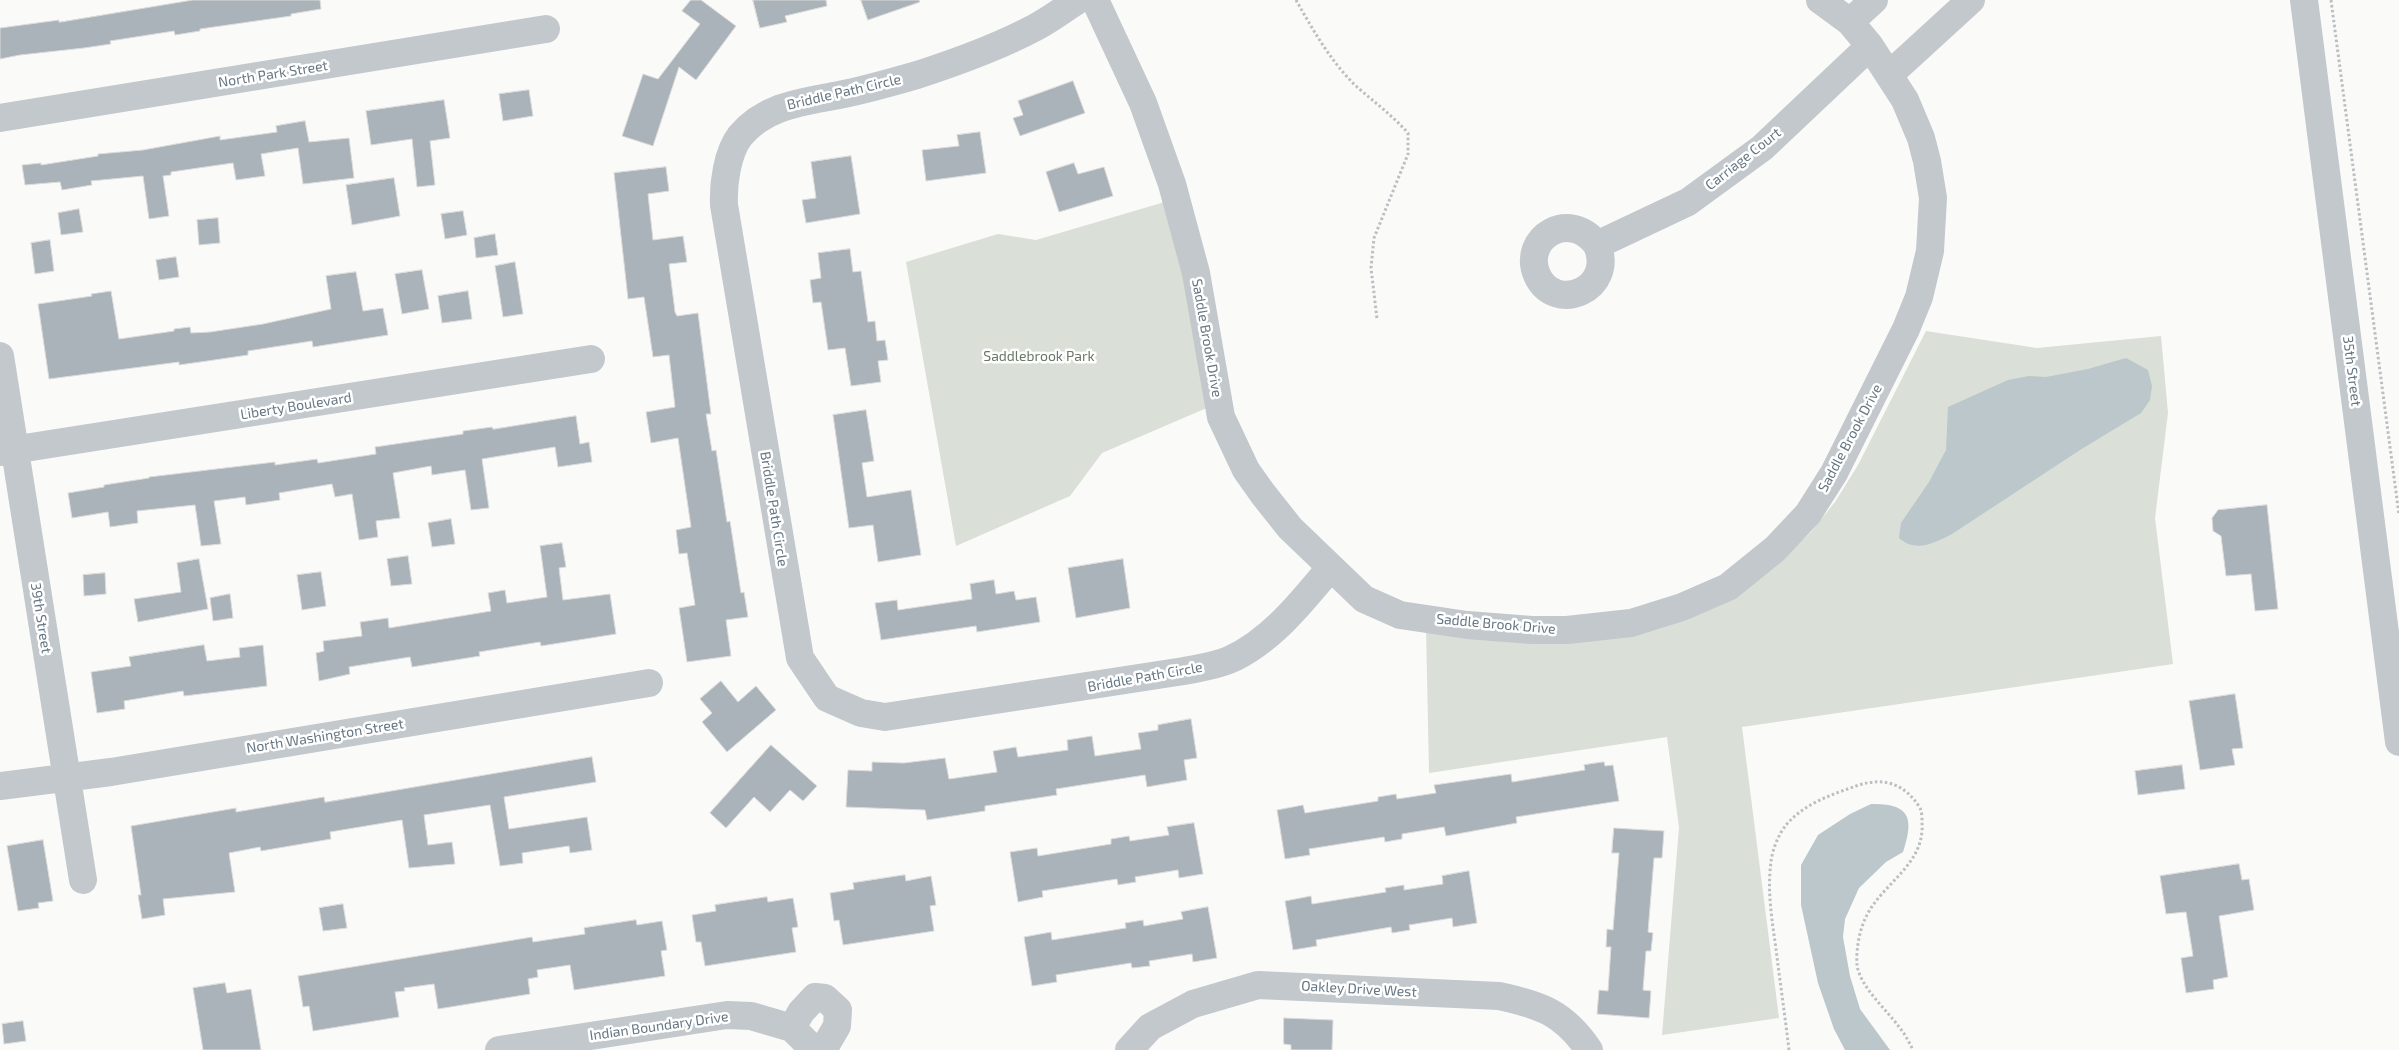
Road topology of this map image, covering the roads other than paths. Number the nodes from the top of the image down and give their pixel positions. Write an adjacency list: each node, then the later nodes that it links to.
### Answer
1 (1078, 0): 16 (street, Briddle Path Circle)
2 (1095, 0): 16 (street, Saddle Brook Drive)
3 (1820, 0): 7 (street, Saddle Brook Drive)
4 (1874, 0): 7 (street)
5 (1971, 0): 10 (street)
6 (2304, 0): 18 (street, 35th Street)
7 (1850, 22): 9 (street, Saddle Brook Drive)
8 (546, 29): 11 (street, North Park Street)
9 (1870, 46): 10 (street, Saddle Brook Drive); 12 (street, Carriage Court)
10 (1888, 75): 16 (street, Saddle Brook Drive)
11 (0, 118)
12 (1597, 246)
13 (0, 356): 15 (street, 39th Street)
14 (591, 358): 15 (street, Liberty Boulevard)
15 (7, 452): 19 (street, 39th Street)
16 (1330, 568)
17 (649, 683): 19 (street, North Washington Street)
18 (2399, 742)
19 (66, 776): 20 (street, North Washington Street); 21 (street, 39th Street)
20 (0, 786)
21 (83, 880)
22 (810, 1044): 23 (street, Indian Boundary Drive)
23 (499, 1050)
24 (1129, 1050): 25 (street, Oakley Drive West)
25 (1589, 1050)

